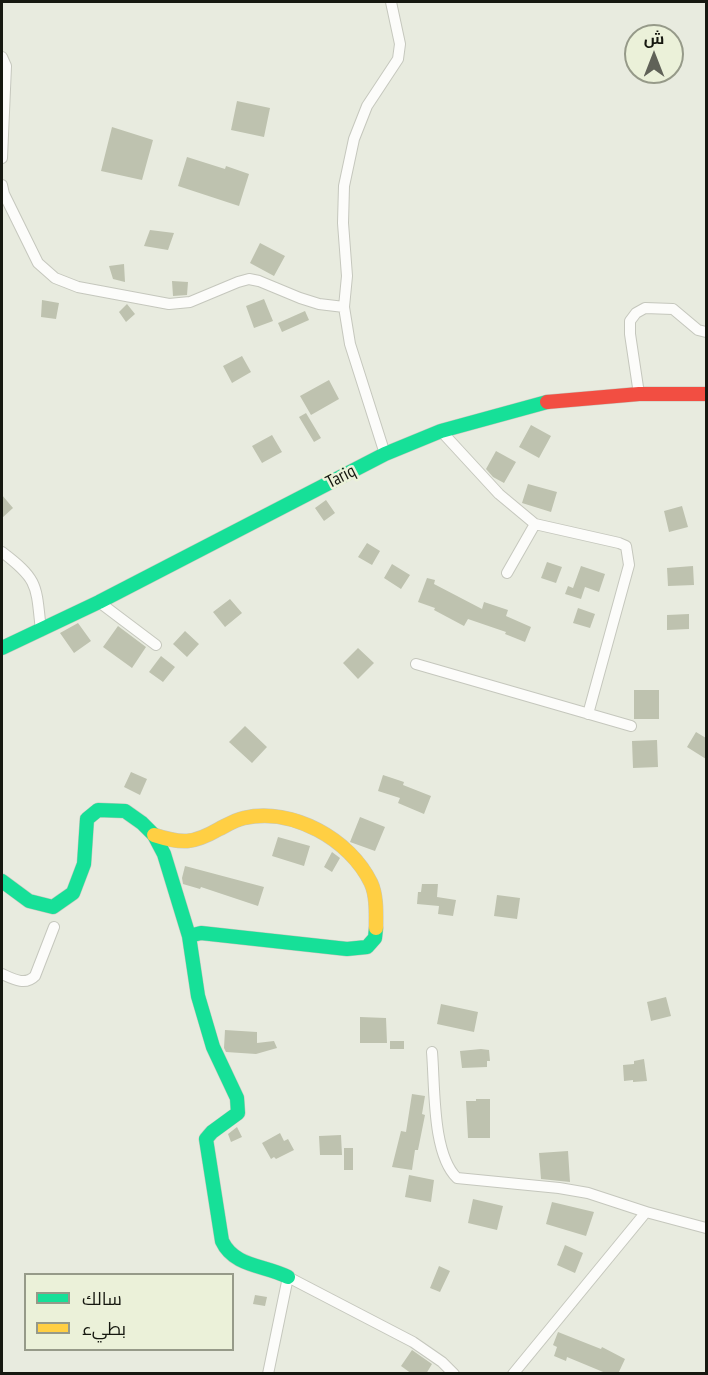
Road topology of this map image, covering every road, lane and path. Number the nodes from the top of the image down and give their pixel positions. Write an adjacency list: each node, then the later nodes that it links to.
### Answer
1 (392, 2): 5 (street)
2 (2, 57): 3 (street)
3 (2, 158)
4 (2, 185): 5 (street)
5 (344, 307): 10 (street)
6 (706, 332): 7 (street)
7 (639, 394): 8 (street, Tariq); 9 (street, Tariq)
8 (706, 394)
9 (441, 431): 10 (street, Tariq); 11 (street)
10 (385, 454): 14 (street, Tariq)
11 (535, 524): 13 (street); 19 (street)
12 (2, 552): 15 (street)
13 (507, 573)
14 (99, 602): 15 (street, Tariq); 16 (street)
15 (41, 631): 17 (street, Tariq)
16 (156, 645)
17 (2, 648)
18 (416, 664): 19 (street)
19 (588, 714): 20 (street)
20 (631, 726)
21 (154, 835): 22 (street); 24 (street); 24 (street)
22 (2, 881)
23 (54, 927): 25 (street)
24 (189, 936): 29 (street)
25 (2, 974)
26 (432, 1053): 27 (street)
27 (646, 1212): 28 (street); 32 (street)
28 (706, 1228)
29 (288, 1277): 30 (street); 31 (street)
30 (268, 1374)
31 (454, 1374)
32 (513, 1374)

